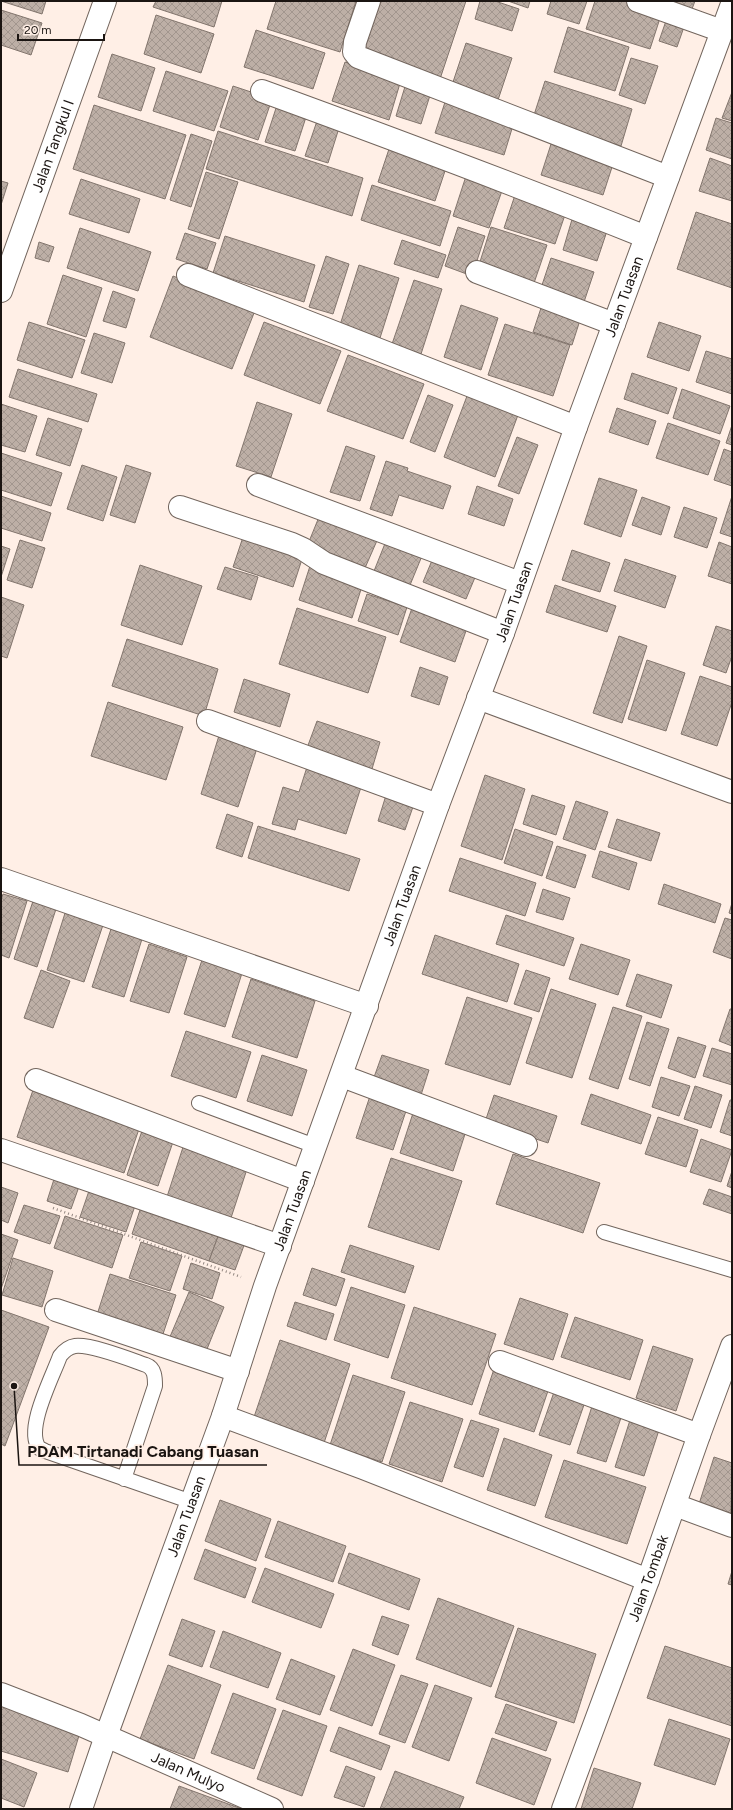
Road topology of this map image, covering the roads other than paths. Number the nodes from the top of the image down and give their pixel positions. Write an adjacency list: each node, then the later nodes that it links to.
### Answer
1 (104, 1): 11 (street, Jalan Tangkul I)
2 (369, 1): 7 (street)
3 (638, 1): 5 (street)
4 (732, 4): 5 (street, Jalan Tuasan)
5 (722, 31): 7 (street, Jalan Tuasan)
6 (262, 91): 8 (street)
7 (668, 177): 8 (street, Jalan Tuasan)
8 (646, 237): 12 (street, Jalan Tuasan)
9 (477, 272): 12 (street)
10 (188, 275): 13 (street)
11 (1, 291)
12 (614, 324): 13 (street, Jalan Tuasan)
13 (576, 427): 16 (street, Jalan Tuasan)
14 (258, 485): 16 (street)
15 (180, 507): 17 (street)
16 (520, 583): 17 (street, Jalan Tuasan)
17 (503, 633): 18 (street, Jalan Tuasan)
18 (478, 698): 20 (street); 21 (street, Jalan Tuasan)
19 (208, 721): 21 (street)
20 (732, 792)
21 (438, 805): 23 (street, Jalan Tuasan)
22 (1, 878): 23 (street)
23 (367, 1006): 24 (street, Jalan Tuasan)
24 (342, 1076): 27 (street); 28 (street, Jalan Tuasan)
25 (36, 1080): 30 (street)
26 (199, 1103): 28 (lane)
27 (526, 1145)
28 (315, 1146): 30 (street, Jalan Tuasan)
29 (1, 1150): 32 (street)
30 (303, 1181): 32 (street, Jalan Tuasan)
31 (604, 1232): 33 (lane)
32 (280, 1246): 37 (street, Jalan Tuasan)
33 (732, 1270)
34 (56, 1310): 37 (street)
35 (732, 1346): 39 (street, Jalan Tombak)
36 (500, 1362): 39 (street)
37 (238, 1371): 38 (street, Jalan Tuasan)
38 (223, 1416): 41 (street, Jalan Tuasan); 44 (street)
39 (699, 1435): 42 (street, Jalan Tombak)
40 (124, 1479): 40 (lane); 41 (lane)
41 (192, 1502): 46 (street, Jalan Tuasan)
42 (675, 1505): 43 (street); 44 (street, Jalan Tombak)
43 (732, 1526)
44 (648, 1580): 49 (street, Jalan Tombak)
45 (1, 1694): 46 (street, Jalan Mulyo)
46 (106, 1736): 47 (street, Jalan Tuasan); 48 (street, Jalan Mulyo)
47 (81, 1809)
48 (272, 1809)
49 (563, 1809)

